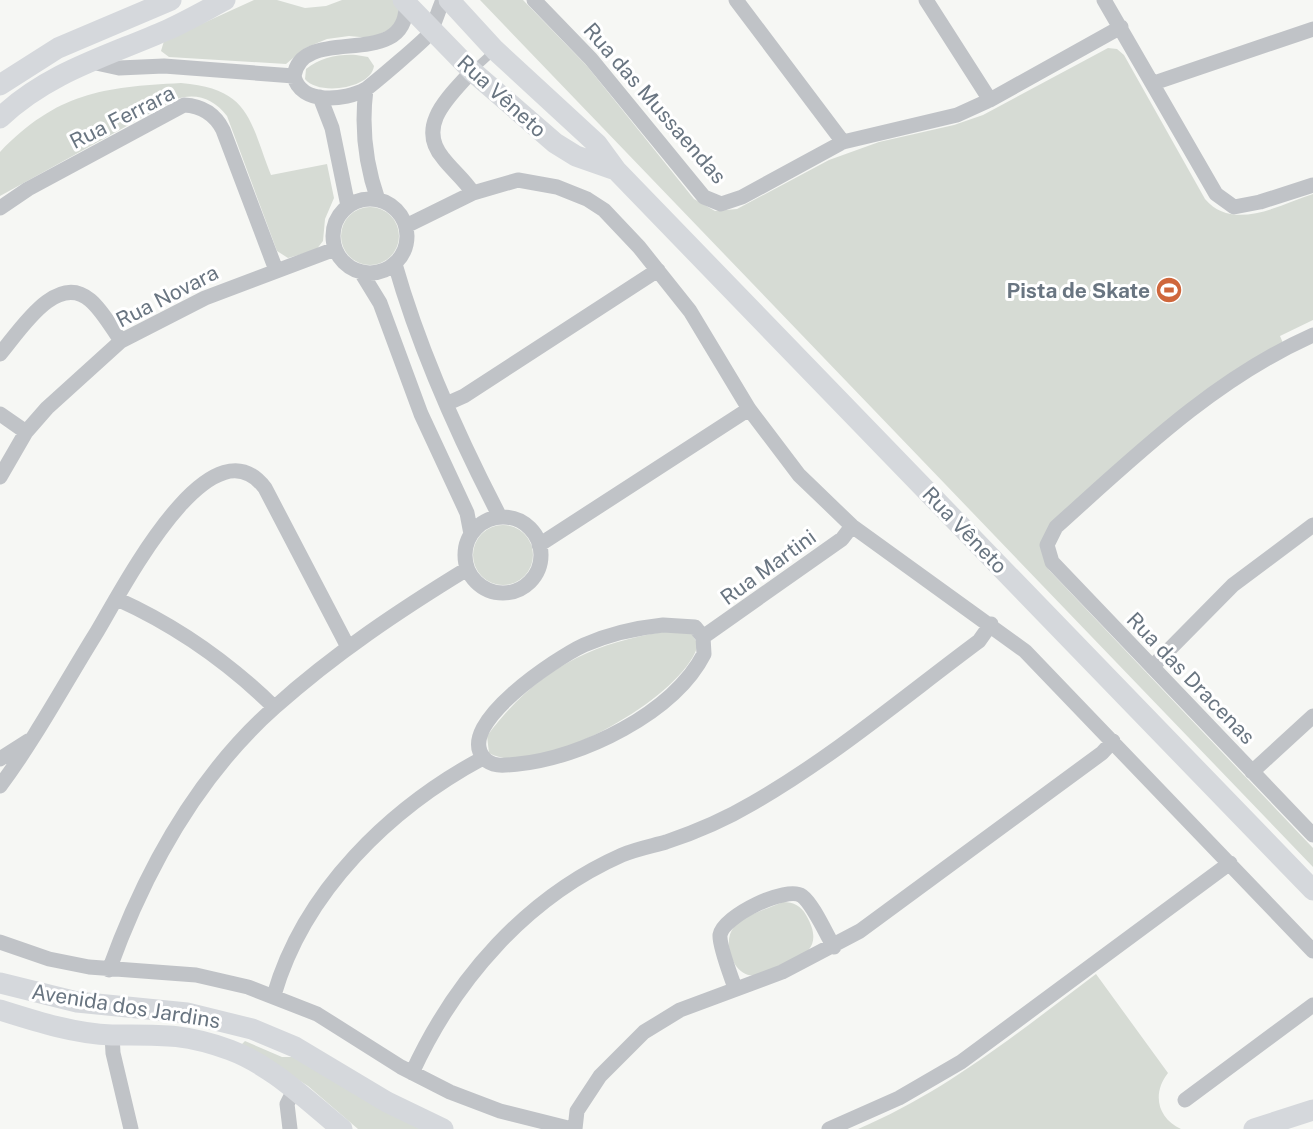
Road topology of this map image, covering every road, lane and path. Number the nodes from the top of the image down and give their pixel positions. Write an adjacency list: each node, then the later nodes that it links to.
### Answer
1 (171, 0): 18 (street)
2 (225, 0): 14 (street)
3 (443, 0): 12 (street)
4 (448, 0): 13 (street, Rua Vêneto)
5 (534, 0): 24 (street, Rua das Mussaendas)
6 (736, 0): 24 (street)
7 (926, 0): 21 (street)
8 (1104, 0): 10 (street)
9 (405, 2): 12 (street, Rua Vêneto); 16 (street)
10 (1120, 27): 17 (street); 21 (street)
11 (1313, 29): 17 (street)
12 (430, 30): 15 (street, Rua Vêneto); 19 (street)
13 (495, 50): 15 (lane); 23 (street, Rua Vêneto)
14 (87, 62): 16 (street); 22 (street)
15 (472, 71): 25 (street, Rua Vêneto); 28 (street)
16 (294, 76): 20 (street)
17 (1154, 83): 27 (street)
18 (0, 86)
19 (366, 89): 20 (street); 29 (street)
20 (320, 97): 30 (street)
21 (990, 100): 24 (street)
22 (0, 118)
23 (576, 125): 25 (street); 26 (street, Rua Vêneto)
24 (843, 142)
25 (561, 148): 26 (street, Rua Vêneto)
26 (616, 170): 67 (street, Rua Vêneto)
27 (1313, 185)
28 (473, 193): 32 (street); 36 (street)
29 (378, 200): 30 (street); 32 (street)
30 (348, 206): 33 (street)
31 (0, 208): 35 (street, Rua Ferrara)
32 (406, 226): 34 (street)
33 (335, 249): 35 (street, Rua Novara); 37 (street)
34 (395, 264): 37 (street); 41 (street)
35 (276, 270): 39 (street, Rua Novara)
36 (658, 270): 41 (street); 42 (street)
37 (361, 272): 49 (street)
38 (1313, 335): 56 (street, Rua das Dracenas)
39 (121, 341): 40 (street); 44 (street, Rua Novara)
40 (0, 354)
41 (446, 404): 46 (street)
42 (749, 409): 48 (street); 50 (street)
43 (0, 414): 44 (street)
44 (26, 432): 45 (street, Rua Novara)
45 (0, 477)
46 (500, 517): 49 (street); 50 (street)
47 (1313, 525): 56 (street)
48 (852, 526): 53 (street); 54 (street, Rua Martini)
49 (471, 534): 51 (street)
50 (539, 545): 51 (street)
51 (467, 569): 55 (street)
52 (117, 599): 55 (street); 57 (street); 59 (street)
53 (991, 624): 60 (street); 80 (street)
54 (704, 637): 61 (street); 61 (street)
55 (348, 647): 57 (street)
56 (1152, 667): 63 (street, Rua das Dracenas)
57 (274, 707): 71 (street)
58 (1313, 716): 63 (street)
59 (31, 739): 62 (street); 64 (street)
60 (1113, 741): 66 (street); 69 (street)
61 (483, 758): 74 (street)
62 (0, 759)
63 (1252, 772): 65 (street, Rua das Dracenas)
64 (0, 786)
65 (1313, 836)
66 (1230, 863): 70 (street); 89 (street)
67 (1313, 890)
68 (0, 942): 71 (street)
69 (834, 947): 73 (street); 73 (street)
70 (1313, 951)
71 (109, 970): 74 (street)
72 (0, 983): 77 (street, Avenida dos Jardins)
73 (735, 988): 88 (street)
74 (274, 995): 80 (street)
75 (1313, 1005): 82 (street)
76 (0, 1010): 78 (street, Avenida dos Jardins)
77 (240, 1025): 79 (street); 87 (street, Avenida dos Jardins)
78 (112, 1035): 79 (street, Avenida dos Jardins); 84 (street)
79 (232, 1051): 81 (street, Avenida dos Jardins)
80 (412, 1073): 88 (street)
81 (294, 1090): 85 (street); 86 (street, Avenida dos Jardins)
82 (1185, 1100)
83 (1310, 1117): 90 (street)
84 (131, 1129)
85 (290, 1129)
86 (342, 1129)
87 (443, 1129)
88 (573, 1129)
89 (829, 1129)
90 (1254, 1129)

